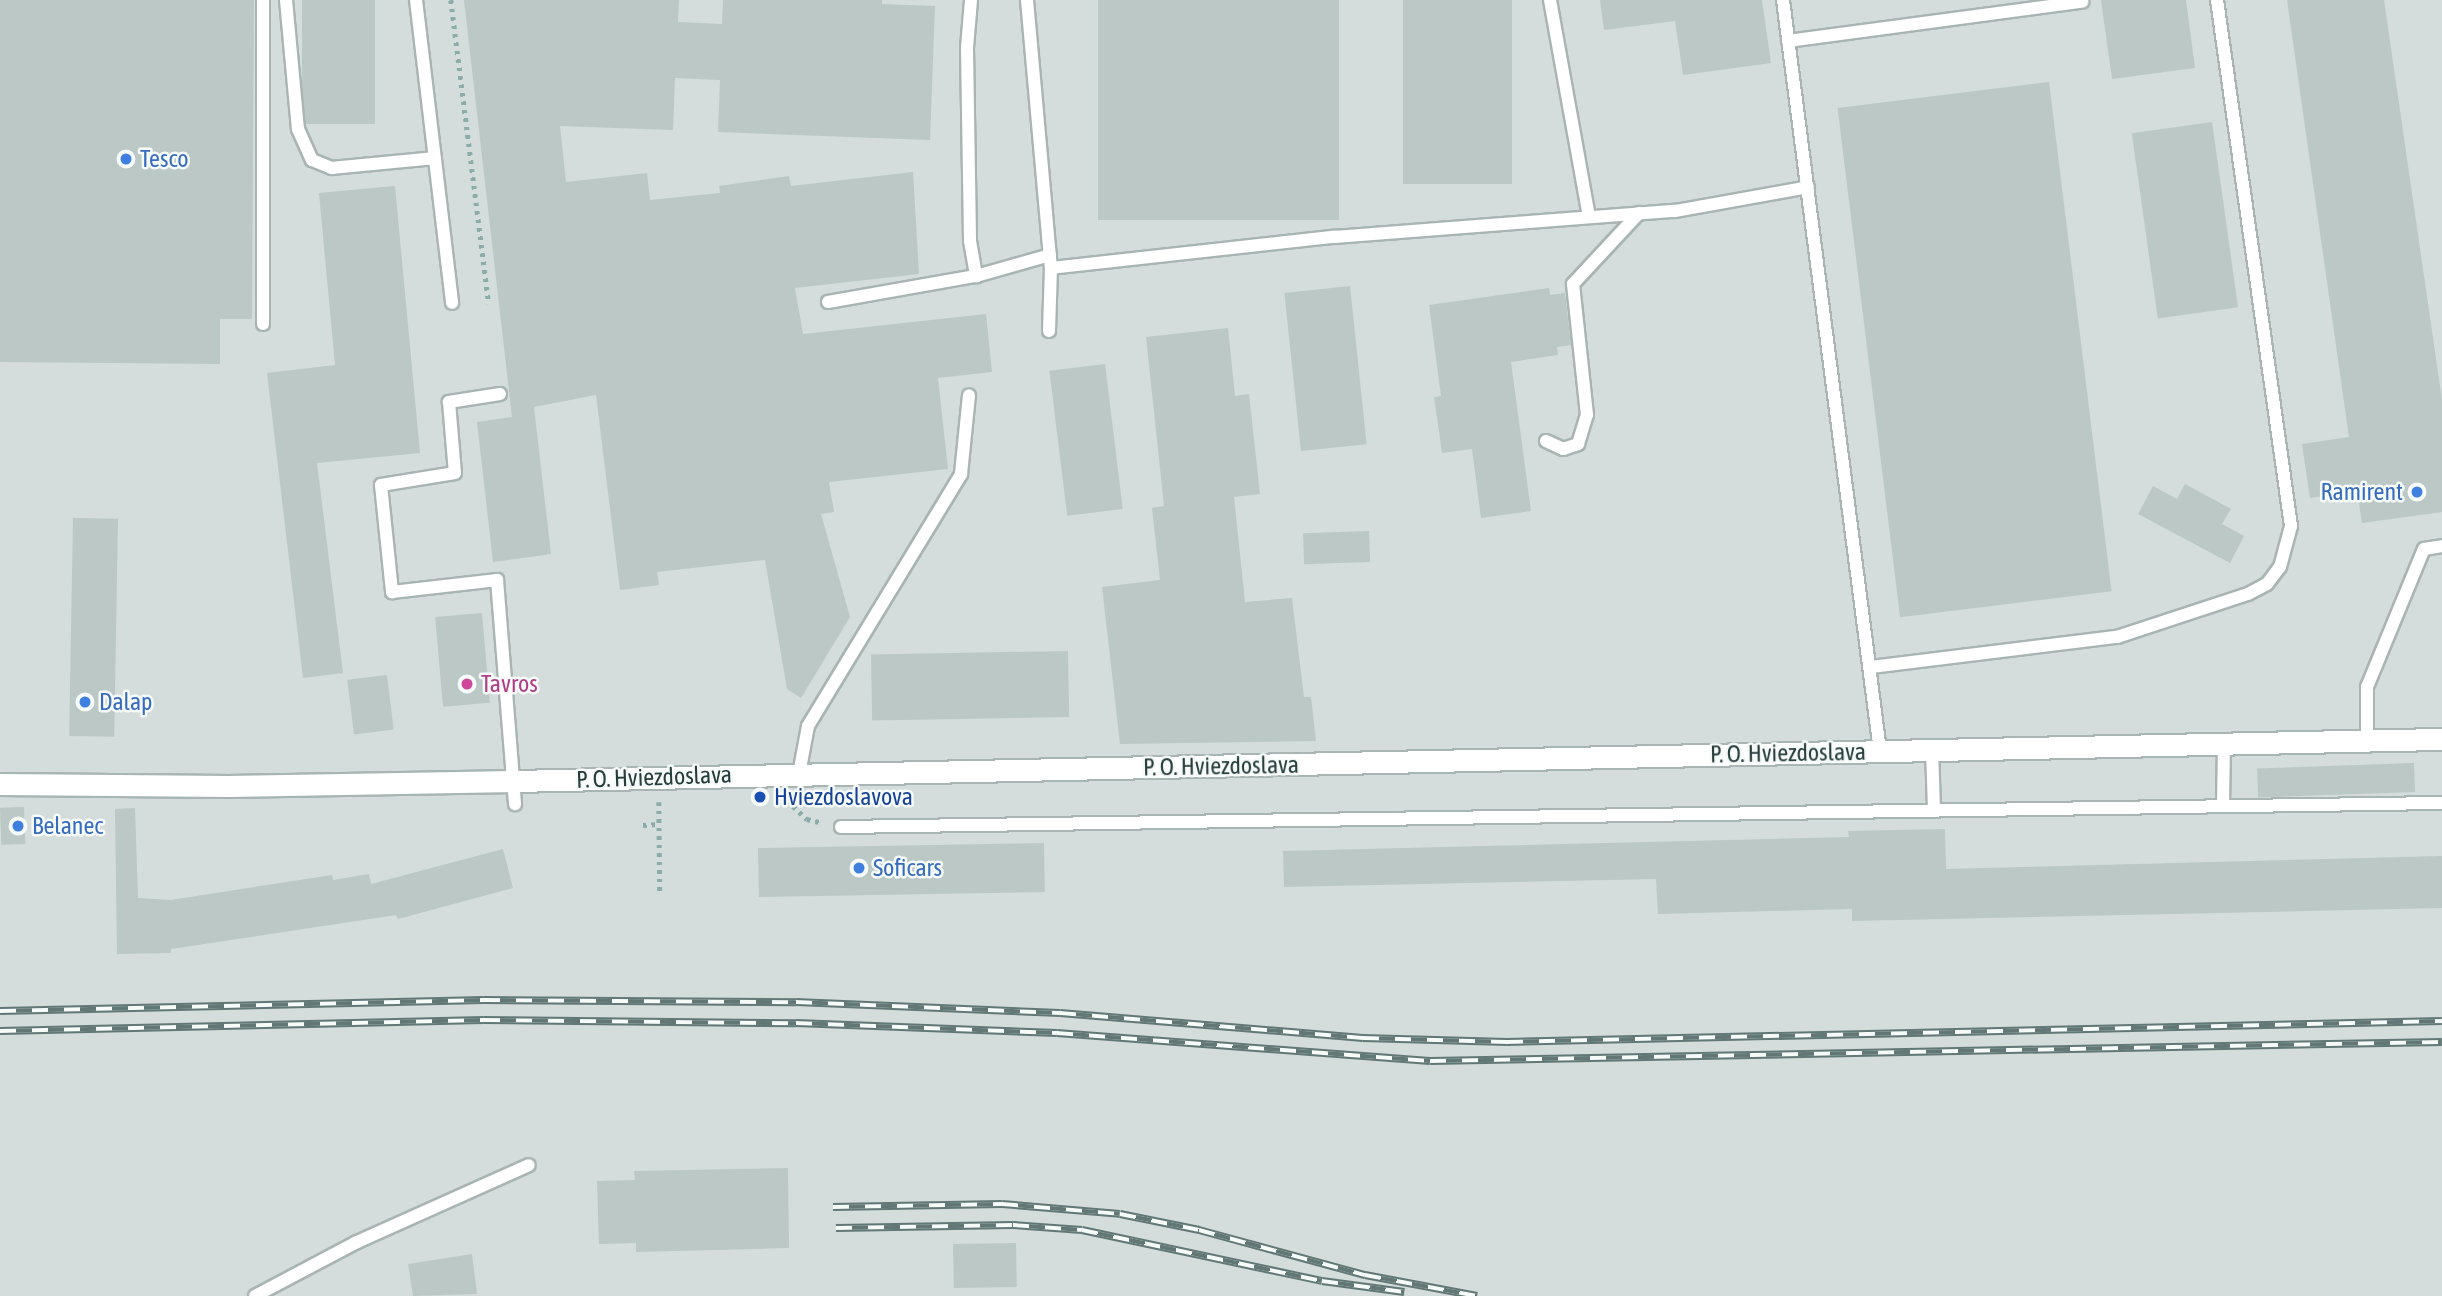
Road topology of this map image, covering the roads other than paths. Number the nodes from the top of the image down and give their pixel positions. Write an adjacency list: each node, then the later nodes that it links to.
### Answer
1 (263, 0): 20 (lane)
2 (286, 0): 11 (lane)
3 (416, 0): 11 (lane)
4 (971, 0): 17 (lane)
5 (1027, 0): 15 (lane)
6 (1550, 0): 14 (lane)
7 (1783, 0): 10 (lane)
8 (2217, 0): 26 (lane)
9 (2082, 2): 10 (lane)
10 (1788, 41): 12 (lane)
11 (435, 158): 19 (lane)
12 (1808, 187): 13 (lane); 26 (lane)
13 (1639, 213): 14 (lane); 24 (lane)
14 (1589, 216): 16 (lane)
15 (1050, 255): 16 (lane); 17 (lane)
16 (1051, 268): 21 (lane)
17 (976, 276): 18 (lane)
18 (828, 302)
19 (452, 303)
20 (263, 324)
21 (1049, 331)
22 (500, 394): 33 (lane)
23 (969, 395): 32 (lane)
24 (1546, 440)
25 (2442, 546): 28 (lane)
26 (1871, 667): 31 (lane)
27 (2442, 739): 28 (street, P. O. Hviezdoslava)
28 (2367, 741): 29 (street, P. O. Hviezdoslava)
29 (2224, 743): 30 (street, P. O. Hviezdoslava); 37 (lane)
30 (1931, 749): 31 (street, P. O. Hviezdoslava); 38 (lane)
31 (1881, 751): 32 (street, P. O. Hviezdoslava)
32 (791, 774): 33 (street, P. O. Hviezdoslava)
33 (514, 781): 34 (street, P. O. Hviezdoslava); 36 (lane)
34 (0, 784)
35 (2442, 803): 37 (lane)
36 (515, 804)
37 (2223, 806): 38 (lane)
38 (1934, 810): 39 (lane)
39 (841, 827)
40 (529, 1165): 41 (lane)
41 (255, 1296)

